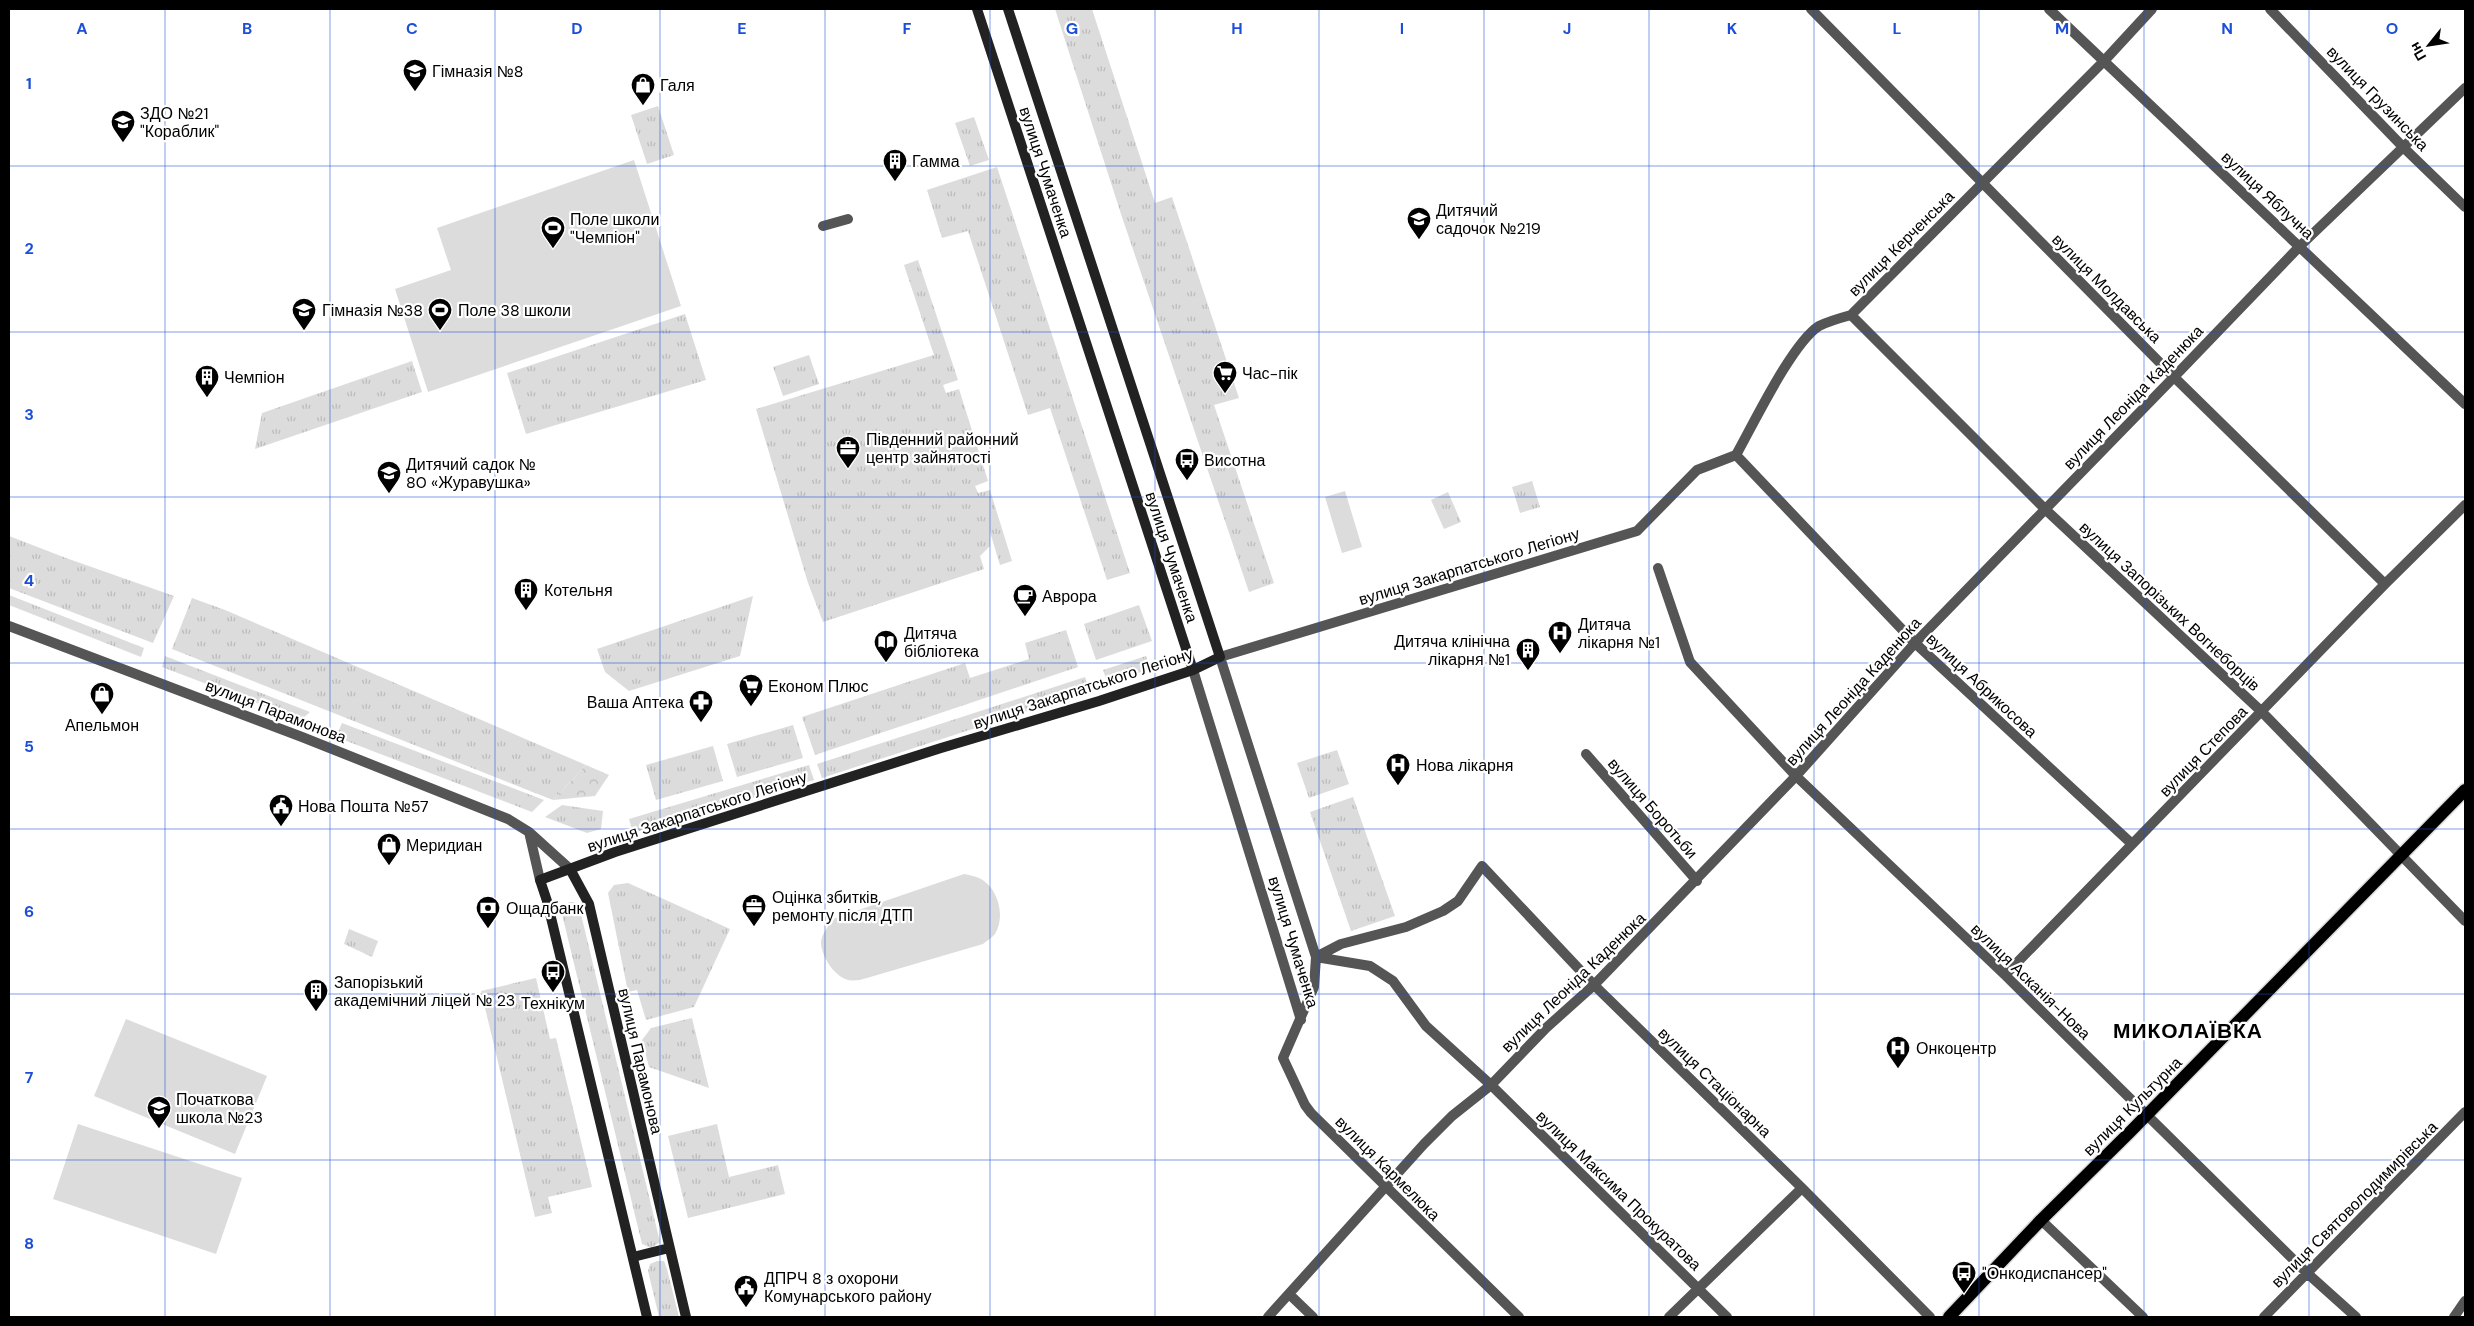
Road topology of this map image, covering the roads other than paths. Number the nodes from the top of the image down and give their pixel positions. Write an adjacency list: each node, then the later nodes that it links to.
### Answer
1 (977, 9): 26 (street, вулиця Чумаченка)
2 (1008, 9): 25 (street, вулиця Чумаченка)
3 (1812, 9): 10 (street, вулиця Молдавська)
4 (2050, 9): 7 (street, вулиця Яблучна)
5 (2152, 9): 7 (street, вулиця Керченська)
6 (2270, 9): 9 (street, вулиця Грузинська)
7 (2104, 61): 10 (street, вулиця Керченська); 14 (street, вулиця Яблучна)
8 (2465, 88): 9 (street, вулиця Леоніда Каденюка)
9 (2404, 148): 11 (street, вулиця Грузинська); 14 (street, вулиця Леоніда Каденюка)
10 (1982, 183): 15 (street, вулиця Керченська); 16 (street, вулиця Молдавська)
11 (2465, 207)
12 (848, 219): 13 (street)
13 (823, 226)
14 (2300, 246): 16 (street, вулиця Леоніда Каденюка); 17 (street, вулиця Яблучна)
15 (1851, 315): 18 (street, вулиця Керченська); 20 (street, вулиця Запорізьких Вогнеборців)
16 (2174, 378): 20 (street, вулиця Леоніда Каденюка); 22 (street, вулиця Молдавська)
17 (2465, 404)
18 (1736, 455): 24 (street, вулиця Абрикосова); 25 (street, вулиця Закарпатського Легіону)
19 (2465, 505): 22 (street, вулиця Степова)
20 (2045, 509): 24 (street, вулиця Леоніда Каденюка); 27 (street, вулиця Запорізьких Вогнеборців)
21 (1658, 568): 29 (street, вулиця Асканія-Нова)
22 (2385, 584): 27 (street, вулиця Степова)
23 (9, 626): 31 (street, вулиця Парамонова)
24 (1915, 643): 29 (street, вулиця Леоніда Каденюка); 32 (street, вулиця Абрикосова)
25 (1220, 657): 26 (street, вулиця Закарпатського Легіону); 38 (street, вулиця Чумаченка)
26 (1193, 670): 34 (street, вулиця Закарпатського Легіону); 41 (street, вулиця Чумаченка)
27 (2262, 712): 32 (street, вулиця Степова); 33 (street, вулиця Запорізьких Вогнеборців)
28 (1586, 754): 36 (street, вулиця Боротьби)
29 (1796, 776): 36 (street, вулиця Леоніда Каденюка); 39 (street, вулиця Асканія-Нова)
30 (2465, 790): 33 (main road, вулиця Культурна)
31 (529, 832): 34 (street, вулиця Парамонова); 35 (street)
32 (2132, 844): 39 (street, вулиця Степова)
33 (2402, 855): 37 (street, вулиця Запорізьких Вогнеборців); 44 (main road, вулиця Культурна)
34 (570, 869): 35 (street, вулиця Закарпатського Легіону); 48 (street, вулиця Парамонова)
35 (540, 880): 49 (street)
36 (1697, 881): 40 (street, вулиця Леоніда Каденюка)
37 (2465, 921)
38 (1316, 956): 40 (street, вулиця Стаціонарна); 41 (street, вулиця Чумаченка); 42 (street, вулиця Максима Прокуратова)
39 (2005, 975): 44 (street, вулиця Асканія-Нова)
40 (1594, 985): 42 (street, вулиця Леоніда Каденюка); 46 (street, вулиця Стаціонарна)
41 (1301, 1020): 45 (street, вулиця Кармелюка)
42 (1491, 1085): 45 (street, вулиця Леоніда Каденюка); 51 (street, вулиця Максима Прокуратова)
43 (2465, 1112): 50 (street, вулиця Святоволодимирівська)
44 (2146, 1116): 47 (main road, вулиця Культурна); 50 (street, вулиця Асканія-Нова)
45 (1384, 1186): 52 (street, вулиця Леоніда Каденюка); 58 (street, вулиця Кармелюка)
46 (1802, 1188): 51 (street); 61 (street, вулиця Стаціонарна)
47 (2041, 1220): 62 (main road, вулиця Культурна); 63 (street)
48 (669, 1248): 49 (street); 55 (street, вулиця Парамонова)
49 (633, 1257): 54 (street)
50 (2307, 1273): 64 (street, вулиця Святоволодимирівська); 65 (street, вулиця Асканія-Нова)
51 (1698, 1288): 59 (street); 60 (street, вулиця Максима Прокуратова)
52 (1289, 1294): 56 (street, вулиця Леоніда Каденюка); 57 (street)
53 (2465, 1301): 66 (street)
54 (647, 1317)
55 (686, 1317)
56 (1268, 1317)
57 (1313, 1317)
58 (1519, 1317)
59 (1669, 1317)
60 (1727, 1317)
61 (1930, 1317)
62 (1949, 1317)
63 (2142, 1317)
64 (2264, 1317)
65 (2356, 1317)
66 (2454, 1317)

